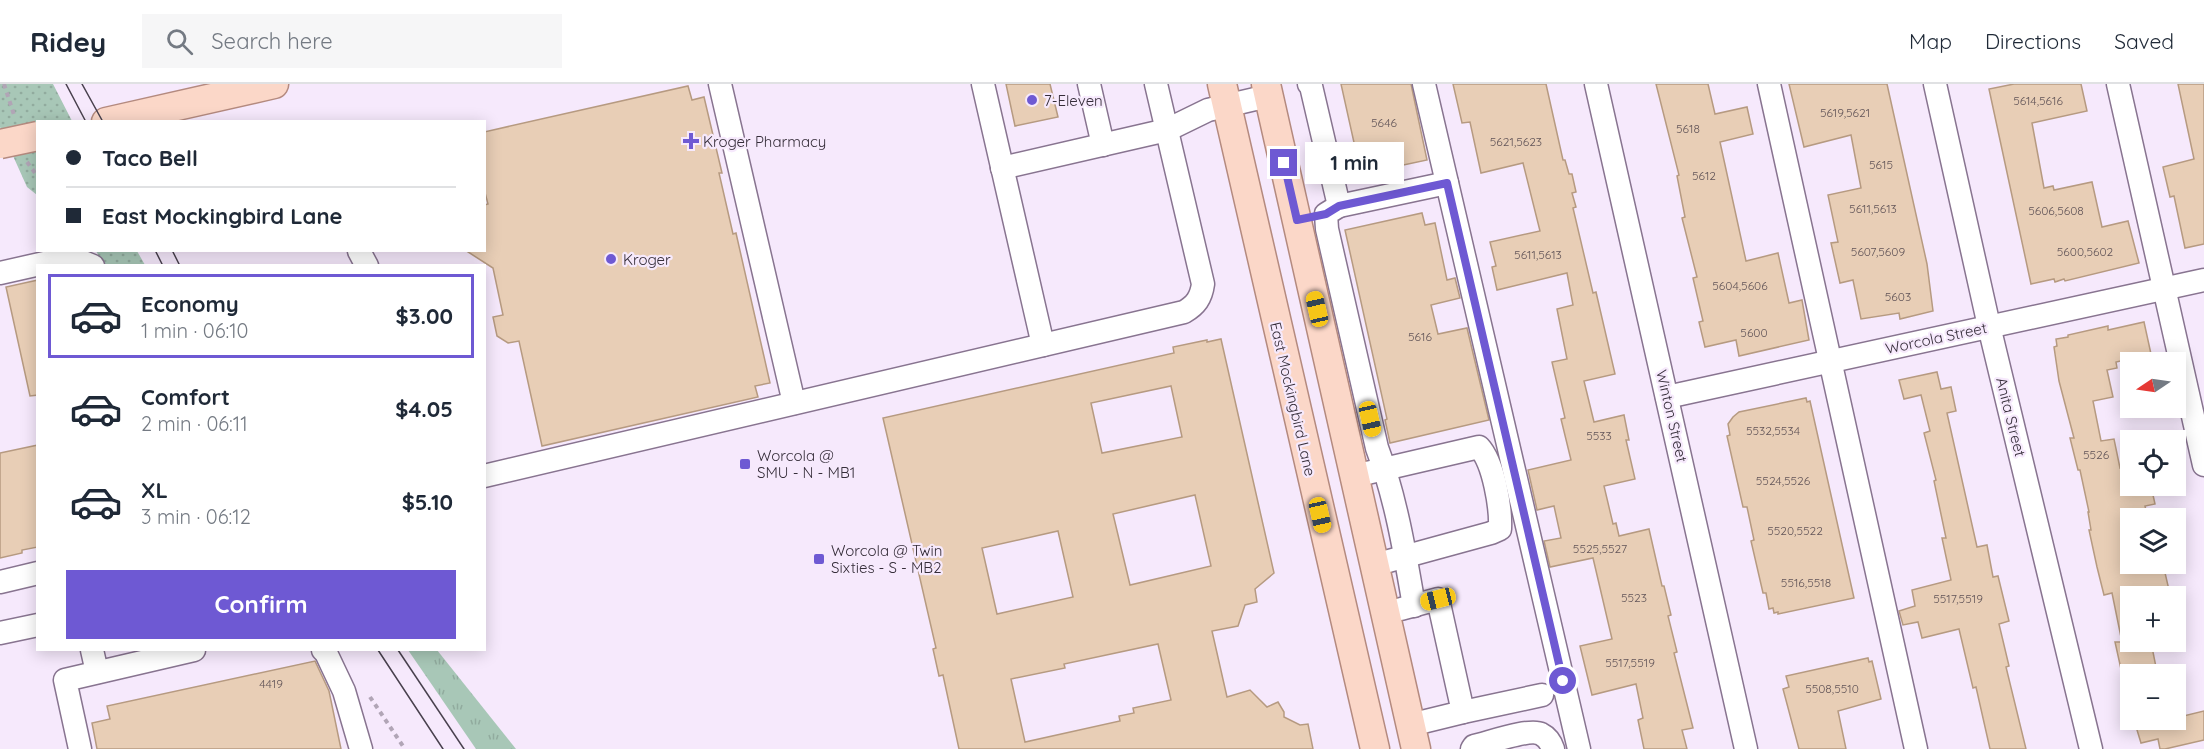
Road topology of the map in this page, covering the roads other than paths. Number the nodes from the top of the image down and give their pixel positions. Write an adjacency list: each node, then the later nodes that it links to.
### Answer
1 (274, 84): 14 (main road)
2 (720, 84): 35 (street)
3 (983, 84): 19 (street)
4 (1089, 84): 18 (street)
5 (1156, 84): 15 (street)
6 (1309, 84): 21 (street)
7 (1424, 84): 20 (street)
8 (1596, 84): 34 (street, Winton Street)
9 (1769, 84): 32 (street)
10 (1935, 84): 29 (street, Anita Street)
11 (2118, 84): 28 (street)
12 (1267, 90): 13 (street); 22 (main road)
13 (1224, 95): 15 (street); 33 (main road, East Mockingbird Lane)
14 (115, 120)
15 (1167, 130): 18 (street); 30 (street)
16 (36, 136): 17 (main road, bridge)
17 (0, 144)
18 (1103, 145): 19 (street)
19 (1002, 168): 30 (street)
20 (1447, 183): 21 (street); 63 (street)
21 (1332, 210): 22 (street); 31 (street)
22 (1297, 220): 31 (main road)
23 (40, 264): 24 (street)
24 (88, 264)
25 (36, 265): 26 (street)
26 (0, 273)
27 (2204, 280): 28 (street, Worcola Street)
28 (2164, 288): 29 (street, Worcola Street); 38 (street)
29 (1989, 326): 32 (street, Worcola Street); 66 (street, Anita Street)
30 (1044, 345): 35 (street)
31 (1340, 349): 33 (main road); 36 (street); 37 (main road)
32 (1830, 360): 34 (street, Worcola Street); 65 (street)
33 (1285, 364): 49 (main road, East Mockingbird Lane)
34 (1667, 397): 64 (street, Winton Street)
35 (794, 403): 40 (street)
36 (1370, 419): 37 (street); 39 (street)
37 (1343, 427): 41 (main road)
38 (2204, 465)
39 (1385, 469): 41 (street); 42 (street); 42 (street)
40 (486, 476)
41 (1354, 476): 43 (main road)
42 (1406, 558): 43 (street); 46 (street)
43 (1374, 565): 47 (main road)
44 (36, 573): 45 (street)
45 (0, 582)
46 (1414, 606): 47 (street); 56 (street)
47 (1386, 616): 49 (main road); 57 (main road)
48 (36, 625): 50 (street)
49 (1347, 631): 60 (main road, East Mockingbird Lane)
50 (0, 633)
51 (92, 651): 54 (street)
52 (190, 651): 54 (street)
53 (323, 651): 59 (street)
54 (97, 672): 58 (street)
55 (1542, 695): 56 (street)
56 (1463, 712): 57 (street)
57 (1413, 737)
58 (80, 749)
59 (361, 749)
60 (1375, 749)
61 (1472, 749): 62 (street)
62 (1553, 749)
63 (1579, 749)
64 (1746, 749)
65 (1916, 749)
66 (2091, 749)

